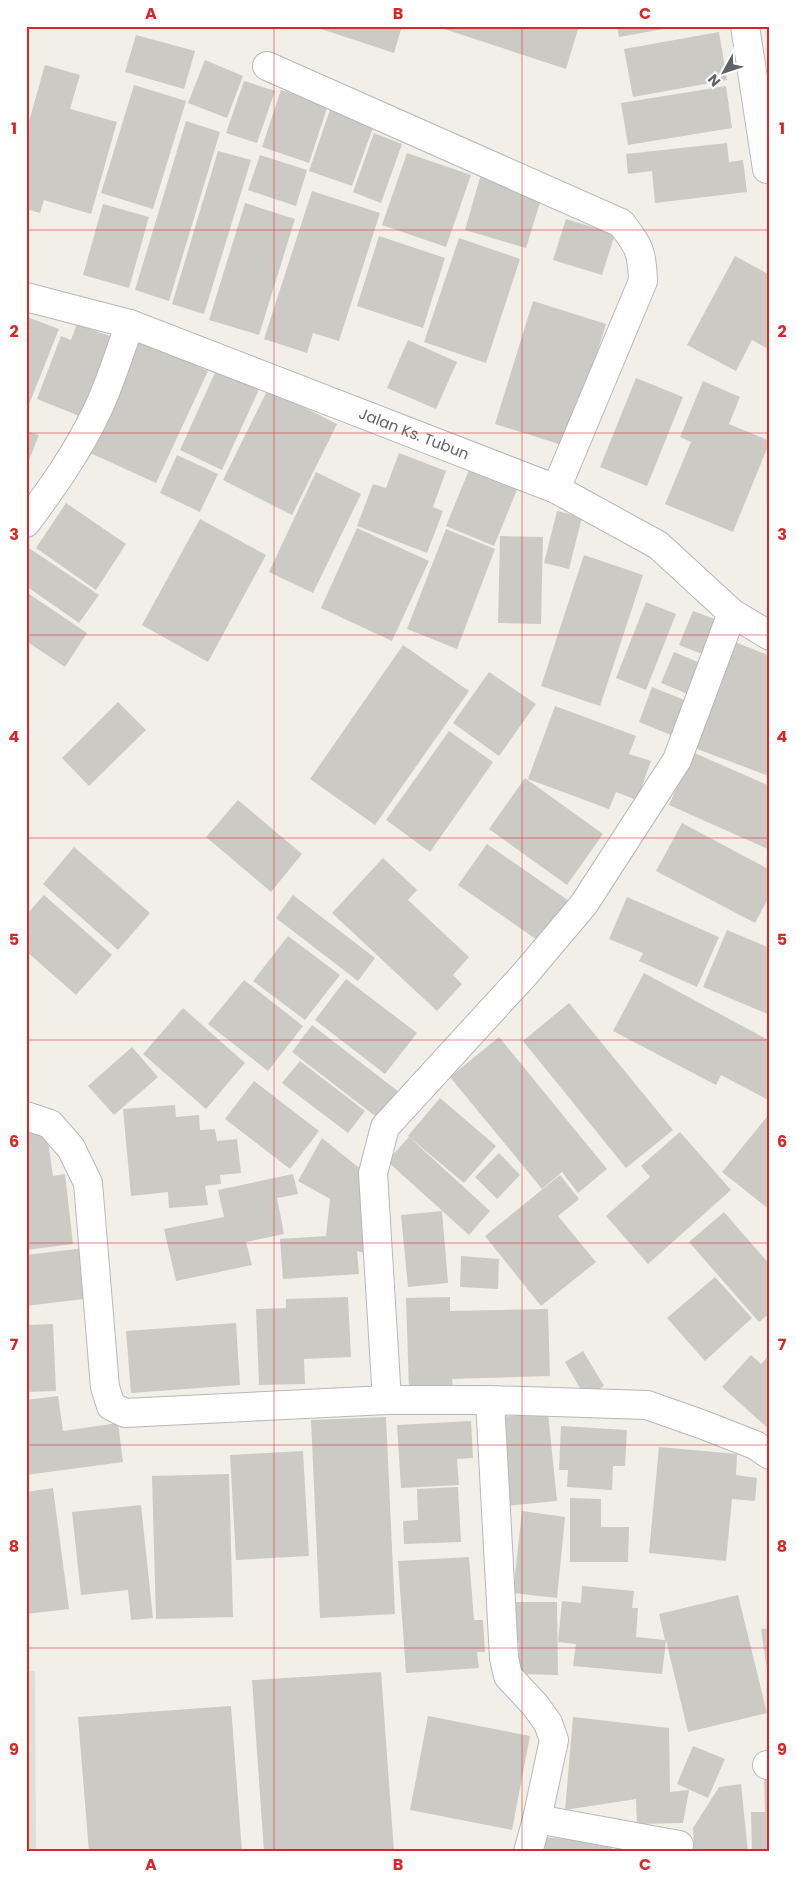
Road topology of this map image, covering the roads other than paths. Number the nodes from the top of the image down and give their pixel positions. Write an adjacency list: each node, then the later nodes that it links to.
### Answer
1 (745, 26): 3 (street)
2 (267, 66): 6 (street)
3 (767, 169)
4 (26, 297): 5 (street, Jalan Ks. Tubun)
5 (130, 324): 6 (street, Jalan Ks. Tubun); 7 (street)
6 (556, 489): 8 (street, Jalan Ks. Tubun)
7 (26, 523)
8 (732, 613): 9 (street, Jalan Ks. Tubun); 11 (street)
9 (770, 636)
10 (26, 1116): 11 (street)
11 (387, 1400): 12 (street)
12 (490, 1400): 13 (street); 14 (street)
13 (770, 1455)
14 (537, 1819): 15 (street); 16 (street)
15 (679, 1845)
16 (528, 1852)

